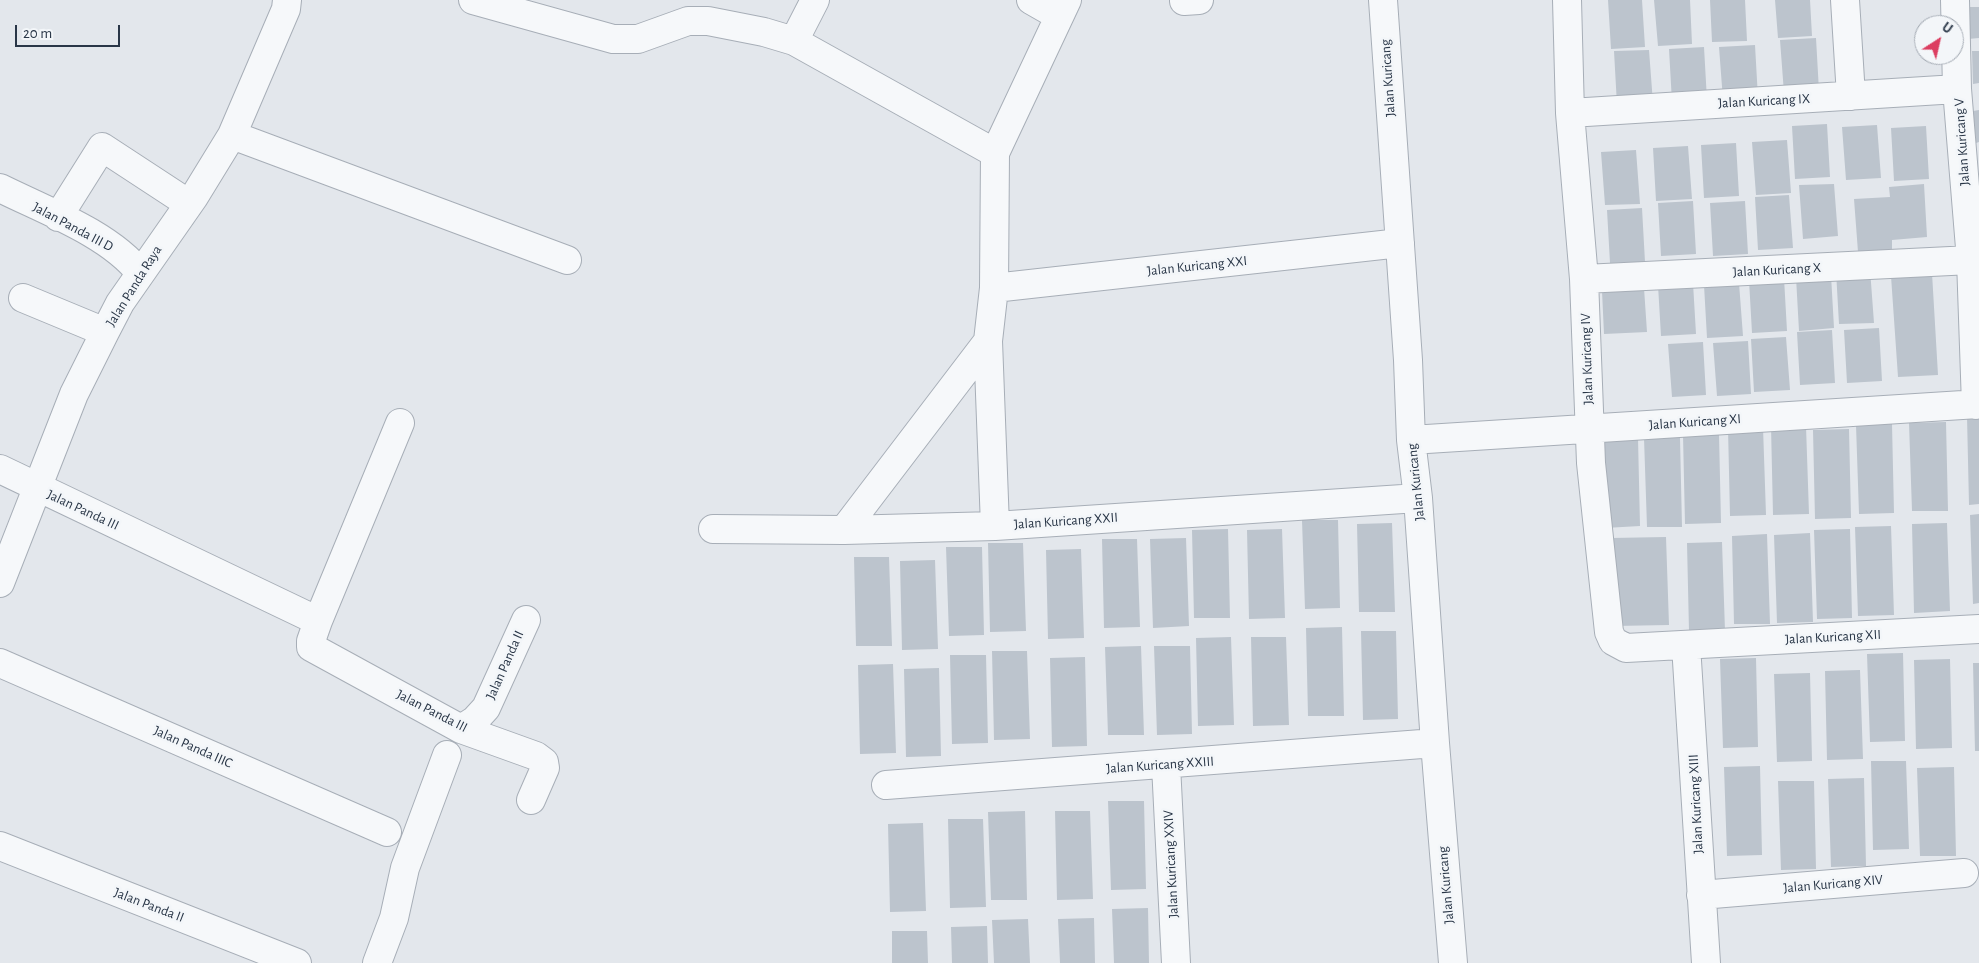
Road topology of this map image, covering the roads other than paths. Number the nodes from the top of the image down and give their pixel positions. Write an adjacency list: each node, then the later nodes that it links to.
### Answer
1 (473, 0): 12 (street)
2 (815, 0): 12 (street)
3 (1031, 0): 11 (street)
4 (1199, 0): 9 (street)
5 (1382, 0): 21 (street, Jalan Kuricang)
6 (1567, 0): 15 (street, Jalan Kuricang IV)
7 (1845, 0): 14 (street)
8 (1955, 0): 13 (street, Jalan Kuricang V)
9 (1184, 1)
10 (291, 3): 16 (street, Jalan Panda Raya)
11 (1063, 8): 17 (street)
12 (794, 41): 17 (street)
13 (1957, 89): 14 (street, Jalan Kuricang IX); 23 (street, Jalan Kuricang V)
14 (1851, 96): 15 (street, Jalan Kuricang IX)
15 (1570, 112): 25 (street, Jalan Kuricang IV)
16 (232, 135): 19 (street, Jalan Panda Raya); 22 (street)
17 (995, 153): 26 (street)
18 (0, 188): 20 (street, Jalan Panda III D)
19 (188, 204): 20 (street); 24 (street, Jalan Panda Raya)
20 (58, 218): 24 (street, Jalan Panda III D)
21 (1400, 243): 26 (street, Jalan Kuricang XXI); 33 (street, Jalan Kuricang)
22 (566, 260)
23 (1971, 260): 25 (street, Jalan Kuricang X); 30 (street, Jalan Kuricang V)
24 (140, 273): 28 (street, Jalan Panda Raya)
25 (1584, 279): 32 (street, Jalan Kuricang IV)
26 (994, 288): 29 (street)
27 (23, 298): 28 (street)
28 (105, 332): 35 (street, Jalan Panda Raya)
29 (988, 341): 37 (street); 39 (street)
30 (1977, 404): 32 (street, Jalan Kuricang XI)
31 (400, 423): 42 (street, Jalan Panda III)
32 (1590, 428): 33 (street, Jalan Kuricang XI); 44 (street, Jalan Kuricang IV)
33 (1412, 440): 36 (street, Jalan Kuricang)
34 (0, 469): 35 (street, Jalan Panda III)
35 (37, 488): 40 (street, Jalan Panda Raya); 42 (street, Jalan Panda III)
36 (1418, 498): 37 (street, Jalan Kuricang XXII); 47 (street, Jalan Kuricang)
37 (995, 526): 39 (street, Jalan Kuricang XXII)
38 (713, 529): 39 (street, Jalan Kuricang XXII)
39 (844, 530)
40 (0, 583)
41 (526, 620): 46 (street, Jalan Panda II)
42 (318, 621): 46 (street, Jalan Panda III)
43 (1979, 629): 44 (street, Jalan Kuricang XII)
44 (1686, 645): 55 (street, Jalan Kuricang XIII)
45 (0, 662): 52 (street, Jalan Panda IIIC)
46 (462, 728): 51 (street, Jalan Panda III)
47 (1435, 743): 49 (street, Jalan Kuricang XXIII); 59 (street, Jalan Kuricang)
48 (447, 755): 57 (street)
49 (1166, 765): 50 (street, Jalan Kuricang XXIII); 58 (street, Jalan Kuricang XXIV)
50 (886, 785)
51 (531, 800)
52 (387, 832)
53 (0, 846): 56 (street, Jalan Panda II)
54 (1964, 873): 55 (street, Jalan Kuricang XIV)
55 (1701, 895): 60 (street, Jalan Kuricang XIII)
56 (297, 963)
57 (378, 963)
58 (1176, 963)
59 (1453, 963)
60 (1706, 963)

